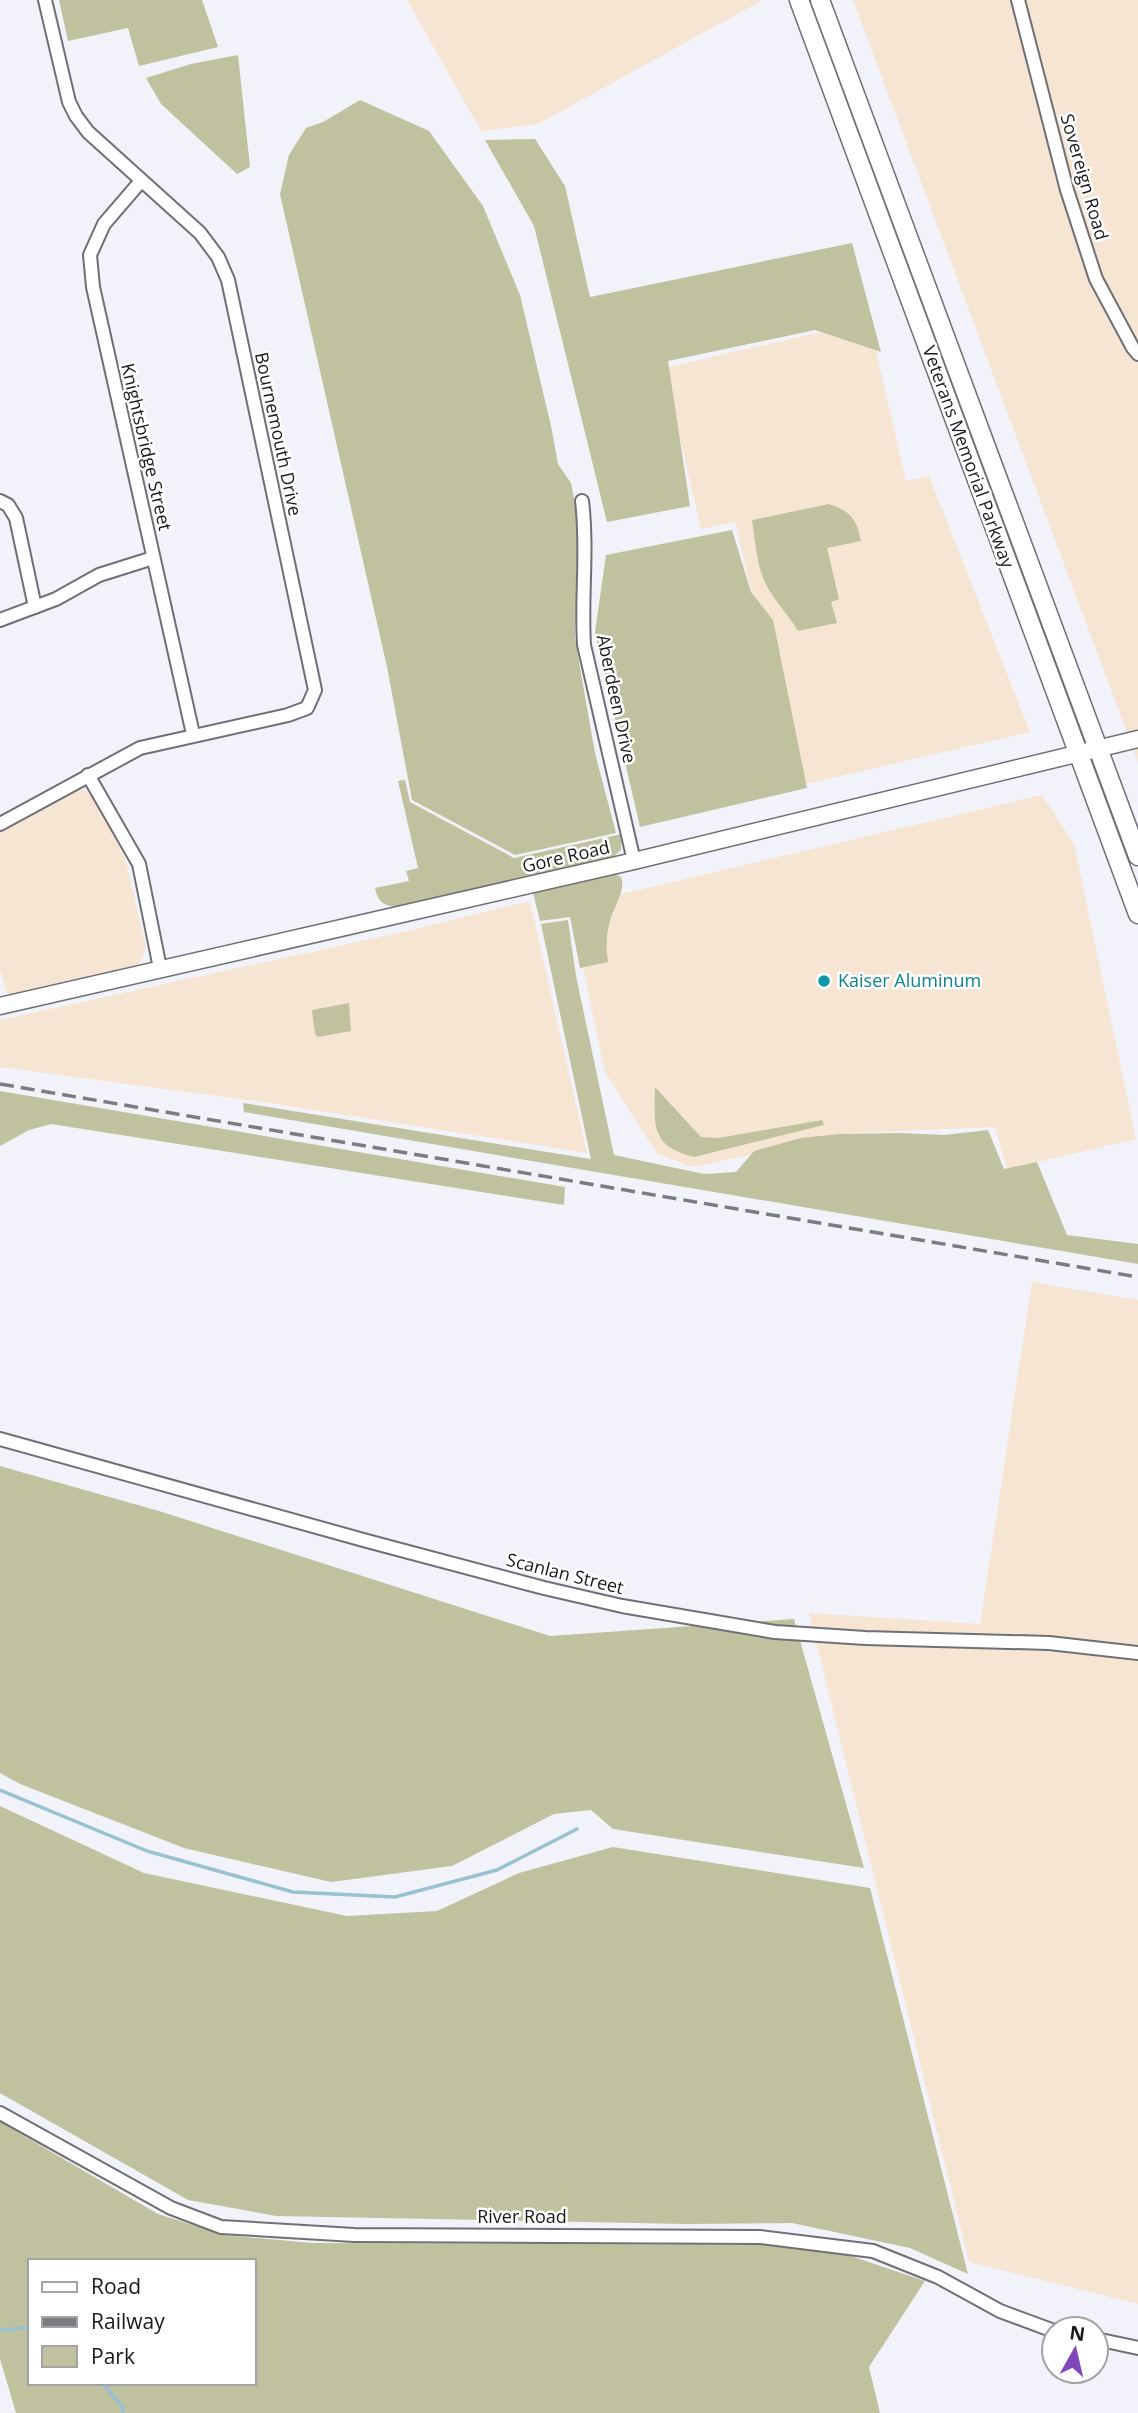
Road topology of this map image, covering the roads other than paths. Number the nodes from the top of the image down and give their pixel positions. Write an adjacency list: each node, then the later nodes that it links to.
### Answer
1 (45, 0): 5 (street, Bournemouth Drive)
2 (799, 0): 15 (highway, Veterans Memorial Parkway)
3 (820, 0): 14 (highway, Veterans Memorial Parkway)
4 (1018, 0): 6 (street, Sovereign Road)
5 (141, 181): 9 (street, Knightsbridge Street); 12 (street, Bournemouth Drive)
6 (1138, 354)
7 (0, 501): 10 (street)
8 (582, 501): 19 (street, Aberdeen Drive)
9 (153, 558): 10 (street); 12 (street, Knightsbridge Street)
10 (35, 607): 11 (street)
11 (0, 620)
12 (192, 734): 16 (street, Bournemouth Drive)
13 (1138, 739): 14 (main road, Gore Road)
14 (1098, 748): 15 (main road, Gore Road); 18 (highway, Veterans Memorial Parkway)
15 (1079, 753): 19 (main road, Gore Road); 20 (highway, Veterans Memorial Parkway)
16 (88, 775): 17 (street, Bournemouth Drive); 21 (street)
17 (0, 824)
18 (1138, 856)
19 (634, 861): 21 (main road, Gore Road)
20 (1138, 914)
21 (160, 968): 22 (main road, Gore Road)
22 (0, 1006)
23 (0, 1439): 24 (street, Scanlan Street)
24 (1138, 1653)
25 (0, 2113): 26 (street, River Road)
26 (1040, 2326)
27 (1110, 2342): 28 (street)
28 (1138, 2348)

